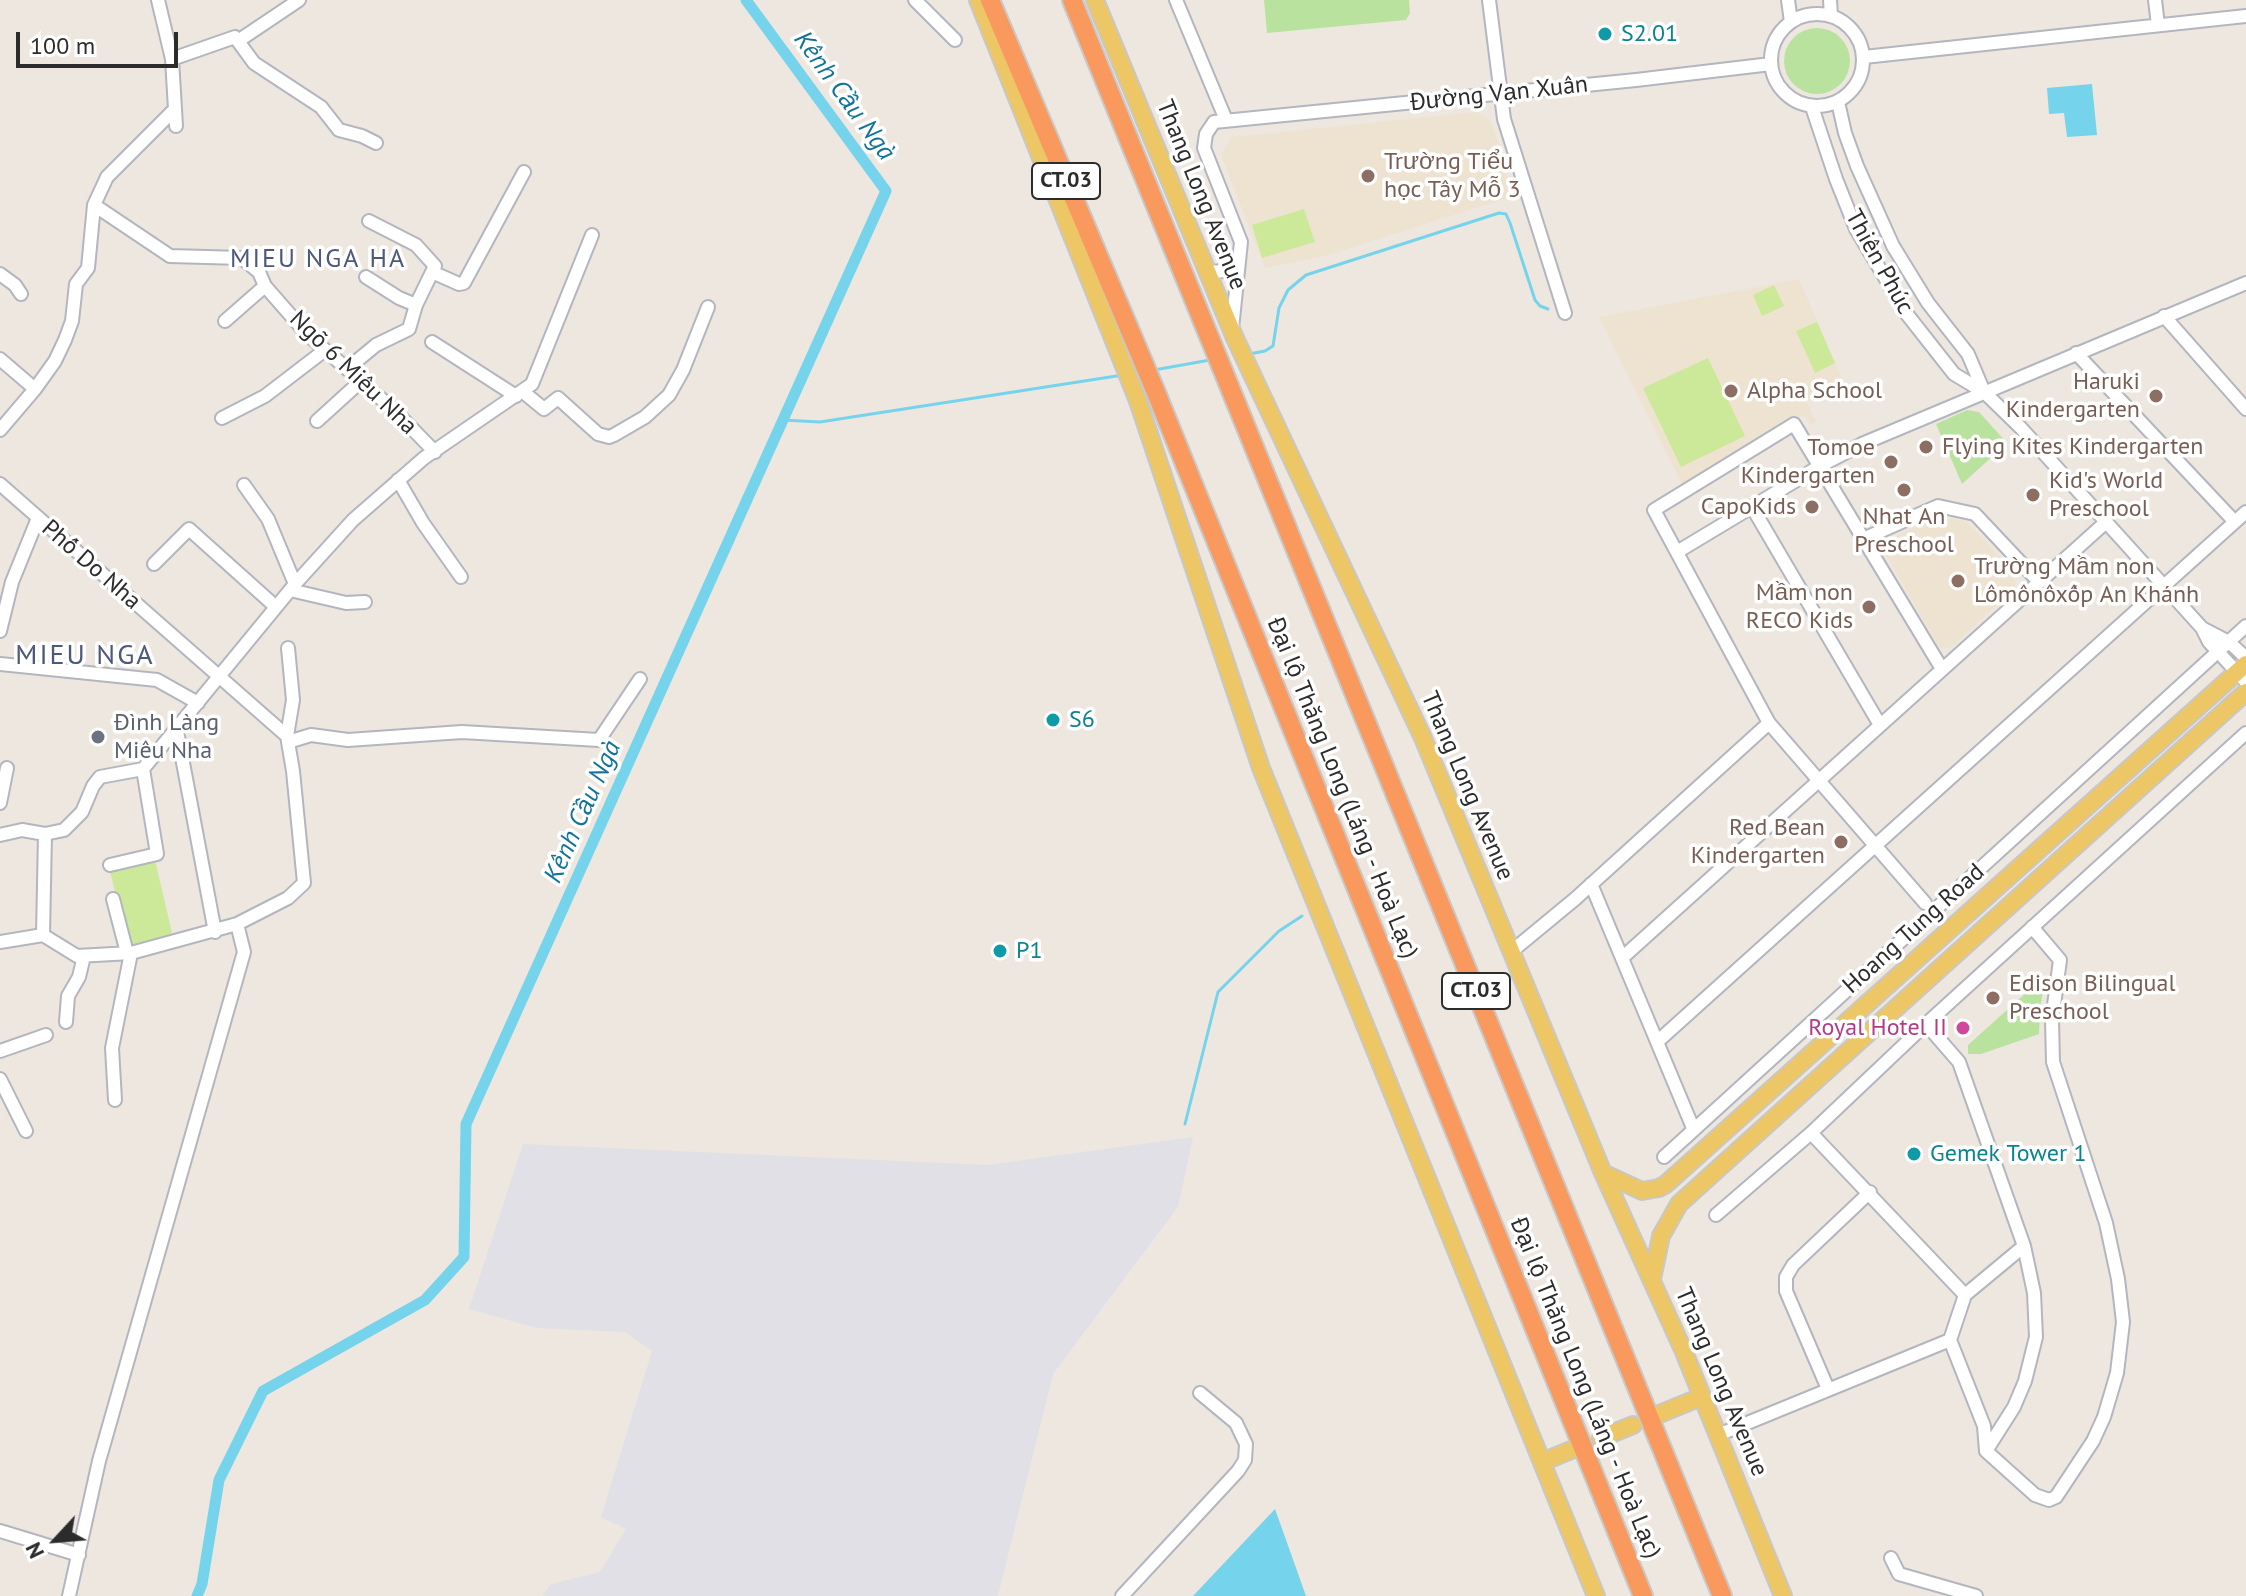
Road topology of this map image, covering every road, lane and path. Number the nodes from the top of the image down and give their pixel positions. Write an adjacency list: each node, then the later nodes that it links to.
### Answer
1 (158, 0): 23 (street)
2 (299, 0): 21 (street)
3 (915, 0): 20 (street)
4 (978, 0): 147 (main road)
5 (990, 0): 154 (highway, Đại lộ Thăng Long (Láng - Hoà Lạc) / CT.03)
6 (1072, 0): 155 (highway, Đại lộ Thăng Long (Láng - Hoà Lạc) / CT.03)
7 (1095, 0): 38 (main road, Thang Long Avenue)
8 (1176, 0): 29 (street)
9 (1489, 0): 25 (street)
10 (1788, 0): 18 (street)
11 (1803, 0): 15 (street)
12 (1817, 0): 16 (street)
13 (1830, 0): 16 (street)
14 (2155, 0): 19 (street)
15 (1804, 15): 16 (street); 18 (street)
16 (1825, 15): 22 (street)
17 (2246, 16): 19 (street)
18 (1791, 22): 24 (street)
19 (2158, 25): 22 (street)
20 (955, 40)
21 (238, 41): 23 (street); 31 (street)
22 (1864, 57): 26 (street)
23 (172, 59): 28 (street)
24 (1771, 64): 25 (street, Đường Vạn Xuân); 27 (street)
25 (1499, 94): 29 (street, Đường Vạn Xuân); 46 (street)
26 (1838, 102): 27 (street); 57 (street, Thiên Phúc)
27 (1812, 107): 57 (street, Thiên Phúc)
28 (174, 110): 30 (street); 33 (street)
29 (1226, 120): 36 (street)
30 (176, 126)
31 (376, 143)
32 (524, 172): 37 (street)
33 (94, 205): 42 (street, Ngõ 6 Miêu Nha); 56 (street)
34 (369, 221): 37 (street)
35 (592, 235): 58 (street)
36 (1240, 254): 38 (street); 49 (street)
37 (432, 272): 44 (street)
38 (1207, 272): 49 (main road, Thang Long Avenue)
39 (0, 274): 43 (street)
40 (366, 277): 44 (street)
41 (2246, 283): 47 (street)
42 (265, 286): 48 (street); 51 (street, Ngõ 6 Miêu Nha)
43 (21, 294)
44 (416, 305): 54 (street)
45 (708, 307): 58 (street)
46 (1565, 313)
47 (2164, 316): 52 (street); 59 (street)
48 (225, 321)
49 (1233, 334): 116 (main road, Thang Long Avenue)
50 (432, 342): 58 (street)
51 (325, 350): 54 (street, Ngõ 6 Miêu Nha); 60 (street)
52 (2076, 353): 57 (street); 72 (street)
53 (0, 359): 56 (street)
54 (347, 369): 55 (street, Ngõ 6 Miêu Nha)
55 (361, 381): 61 (street); 63 (street, Ngõ 6 Miêu Nha)
56 (35, 389): 62 (street)
57 (1984, 392): 64 (street); 71 (street, Thiên Phúc)
58 (519, 393): 63 (street)
59 (2246, 409)
60 (222, 418)
61 (317, 421)
62 (0, 430)
63 (435, 452): 65 (street)
64 (1820, 466): 68 (street); 73 (street); 74 (street)
65 (398, 480): 76 (street); 79 (street)
66 (0, 484): 70 (street, Phố Do Nha)
67 (244, 485): 79 (street)
68 (1752, 507): 74 (street); 96 (street)
69 (2246, 512): 72 (street)
70 (38, 518): 84 (street); 91 (street, Phố Do Nha)
71 (2106, 522): 77 (street); 78 (street, Thiên Phúc)
72 (2235, 522): 78 (street)
73 (1863, 539): 77 (street); 89 (street)
74 (1677, 552): 95 (street)
75 (154, 564): 81 (street)
76 (461, 577)
77 (2039, 582): 89 (street)
78 (2163, 586): 83 (street, Thiên Phúc); 106 (street)
79 (293, 587): 80 (street); 81 (street)
80 (365, 602)
81 (276, 607): 91 (street)
82 (2246, 626): 85 (street)
83 (2202, 628): 85 (street, Thiên Phúc); 87 (street, Thiên Phúc)
84 (0, 631)
85 (2229, 642): 87 (street); 90 (street, Thiên Phúc)
86 (288, 648): 99 (street)
87 (2218, 652): 90 (street, Thiên Phúc); 127 (street)
88 (0, 664): 94 (street)
89 (1942, 669): 96 (street)
90 (2244, 669): 131 (main road, Hoang Tung Road)
91 (220, 678): 94 (street); 99 (street, Phố Do Nha)
92 (640, 679): 99 (street)
93 (2246, 692): 135 (main road, Hoang Tung Road)
94 (198, 703): 97 (street)
95 (1769, 723): 102 (street); 108 (street)
96 (1880, 725): 102 (street)
97 (177, 731): 101 (street); 113 (street)
98 (2246, 733): 112 (street)
99 (287, 739): 111 (street)
100 (7, 768): 103 (street)
101 (143, 769): 104 (street); 107 (street)
102 (1819, 781): 106 (street); 119 (street)
103 (0, 803)
104 (45, 834): 105 (street); 114 (street)
105 (0, 835)
106 (1876, 846): 110 (street); 123 (street)
107 (110, 865)
108 (1591, 884): 116 (street); 119 (street)
109 (113, 899): 117 (street)
110 (1925, 903)
111 (237, 924): 113 (street); 149 (street)
112 (2032, 927): 121 (street); 146 (street)
113 (215, 932): 117 (street)
114 (43, 935): 115 (street); 118 (street)
115 (0, 942)
116 (1512, 951): 131 (main road, Thang Long Avenue)
117 (129, 953): 118 (street); 126 (street)
118 (84, 956): 120 (street)
119 (1622, 958): 123 (street)
120 (66, 1022)
121 (1926, 1024): 129 (street); 134 (street)
122 (46, 1035): 124 (street)
123 (1657, 1042): 127 (street)
124 (0, 1051)
125 (0, 1079): 128 (street)
126 (115, 1100)
127 (1693, 1128): 130 (street)
128 (26, 1131)
129 (1811, 1133): 132 (street); 133 (street)
130 (1664, 1157)
131 (1603, 1173): 135 (main road, Thang Long Avenue)
132 (1870, 1192): 136 (street); 138 (street)
133 (1716, 1215)
134 (2024, 1246): 136 (street); 146 (street)
135 (1652, 1279): 140 (main road, Thang Long Avenue)
136 (1965, 1295): 137 (street)
137 (1950, 1340): 138 (street); 146 (street)
138 (1828, 1389): 143 (street)
139 (1200, 1393): 152 (street)
140 (1701, 1397): 141 (main road); 143 (main road, Thang Long Avenue)
141 (1652, 1417)
142 (1633, 1425): 144 (main road)
143 (1718, 1435): 156 (main road, Thang Long Avenue)
144 (1601, 1438)
145 (1576, 1448): 147 (main road)
146 (1986, 1451)
147 (1542, 1462): 153 (main road)
148 (0, 1531): 149 (street)
149 (79, 1555): 151 (street)
150 (1891, 1558): 157 (street)
151 (69, 1596)
152 (1122, 1596)
153 (1596, 1596)
154 (1643, 1596)
155 (1722, 1596)
156 (1783, 1596)
157 (1976, 1596)

